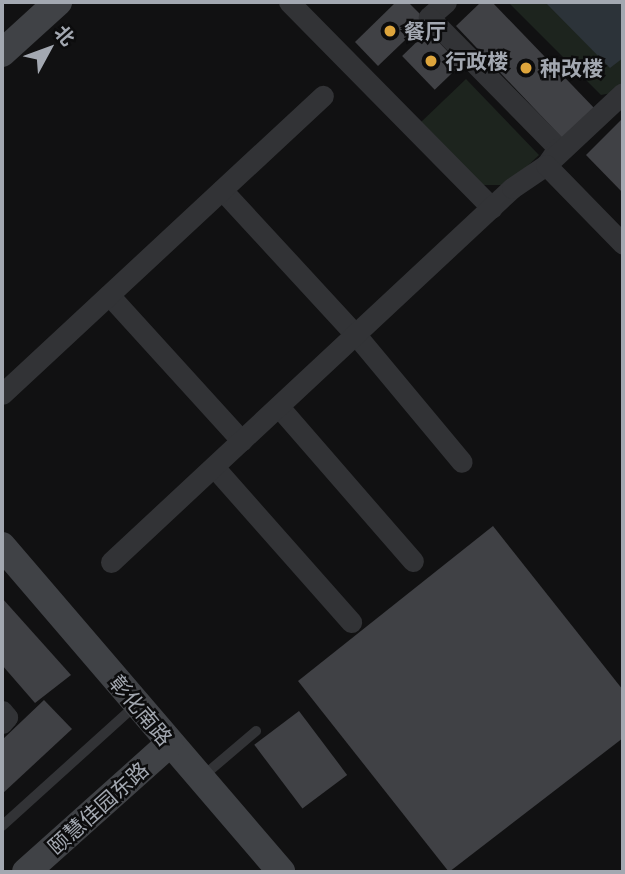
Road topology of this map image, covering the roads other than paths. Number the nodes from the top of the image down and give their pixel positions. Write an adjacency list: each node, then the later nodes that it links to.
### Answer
1 (31, 2): 5 (street)
2 (58, 2): 6 (street)
3 (289, 2): 11 (street)
4 (446, 2): 9 (street)
5 (2, 32)
6 (2, 53)
7 (623, 93): 9 (street)
8 (323, 96): 10 (street)
9 (546, 165): 11 (street); 12 (street)
10 (222, 190): 13 (street); 14 (street)
11 (492, 208): 14 (street)
12 (623, 244)
13 (109, 295): 15 (street); 17 (street)
14 (356, 335): 16 (street); 18 (street)
15 (2, 394)
16 (279, 407): 17 (street); 21 (street)
17 (242, 441): 19 (street)
18 (462, 462)
19 (214, 467): 22 (street); 23 (street)
20 (2, 546): 24 (street, 彰化南路)
21 (413, 561)
22 (111, 562)
23 (351, 622)
24 (136, 705): 28 (street, 彰化南路); 30 (lane)
25 (2, 711): 26 (street)
26 (2, 723)
27 (256, 731): 29 (lane)
28 (169, 744): 29 (street, 彰化南路); 31 (street, 颐慧佳园东路)
29 (200, 779): 32 (street, 彰化南路)
30 (2, 826)
31 (26, 872)
32 (281, 872)

